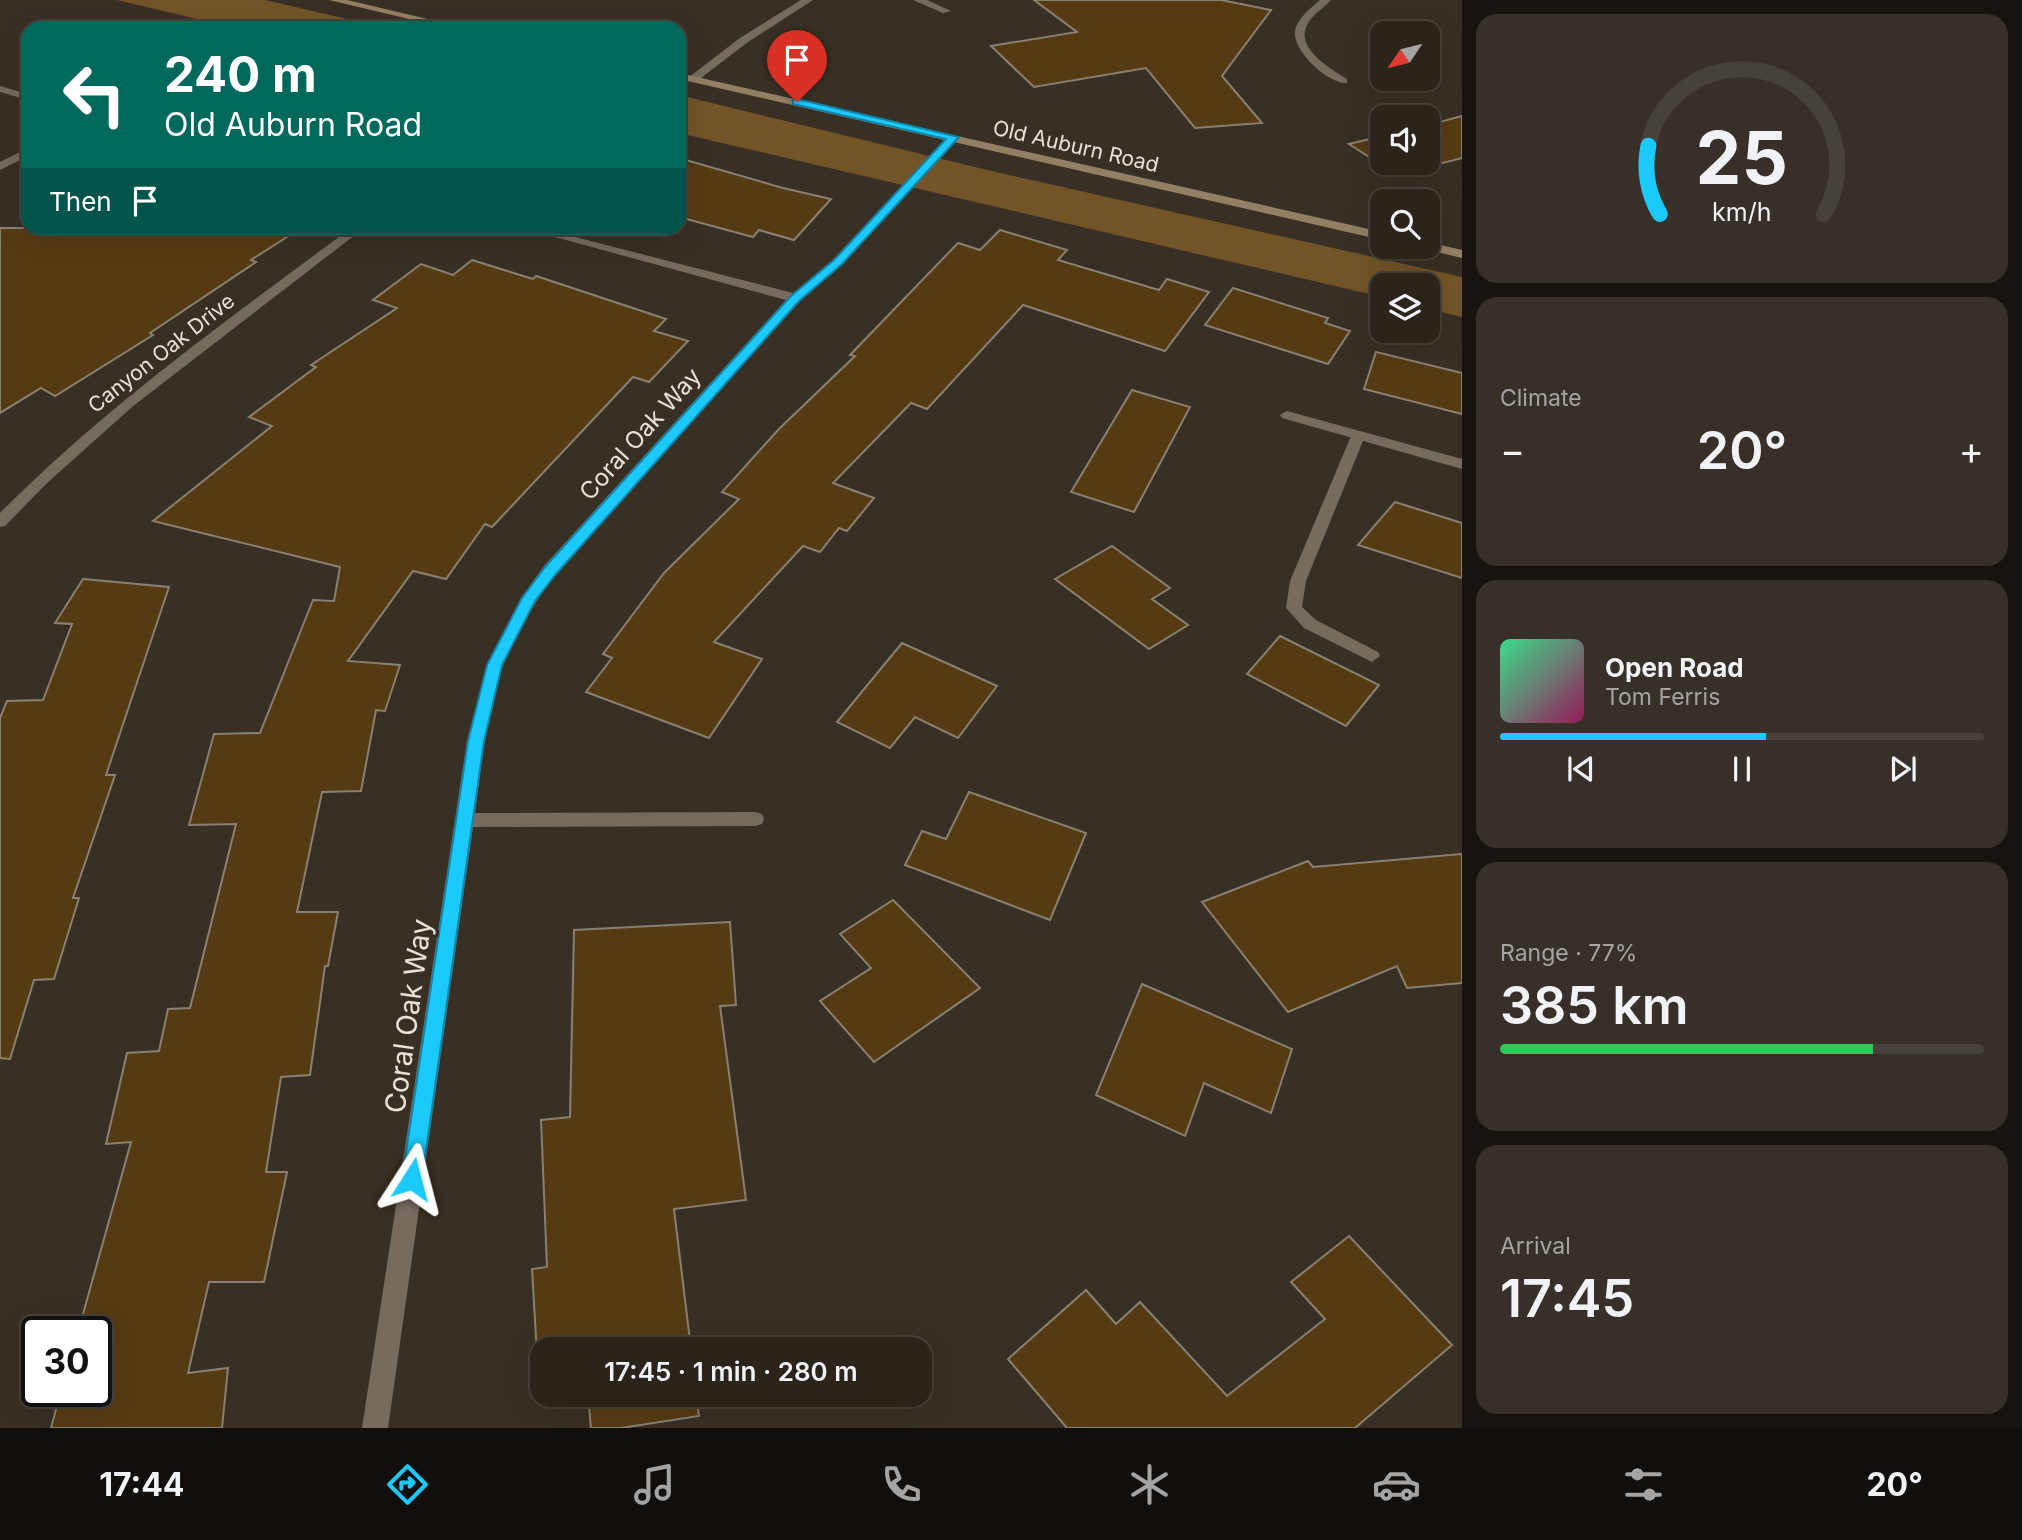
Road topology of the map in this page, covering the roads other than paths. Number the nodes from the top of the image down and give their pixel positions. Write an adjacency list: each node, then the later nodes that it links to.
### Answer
1 (334, 0): 6 (main road)
2 (808, 0): 8 (street)
3 (918, 0): 5 (street)
4 (1326, 0): 9 (street)
5 (946, 12)
6 (429, 21)
7 (686, 78): 8 (main road, Old Auburn Road)
8 (693, 79): 12 (main road, Old Auburn Road)
9 (1343, 81)
10 (0, 89): 11 (street)
11 (21, 95)
12 (953, 137): 15 (main road, Old Auburn Road); 20 (street, Coral Oak Way)
13 (21, 155): 14 (street)
14 (0, 167)
15 (1370, 233)
16 (349, 235): 24 (street, Canyon Oak Drive)
17 (555, 235): 20 (street)
18 (1440, 249): 19 (main road)
19 (1462, 254)
20 (795, 298): 27 (street, Coral Oak Way)
21 (1287, 415): 22 (street)
22 (1358, 436): 23 (street); 25 (street)
23 (1462, 464)
24 (0, 522)
25 (1372, 656)
26 (755, 819): 27 (street)
27 (465, 820): 28 (street, Coral Oak Way)
28 (375, 1428)

